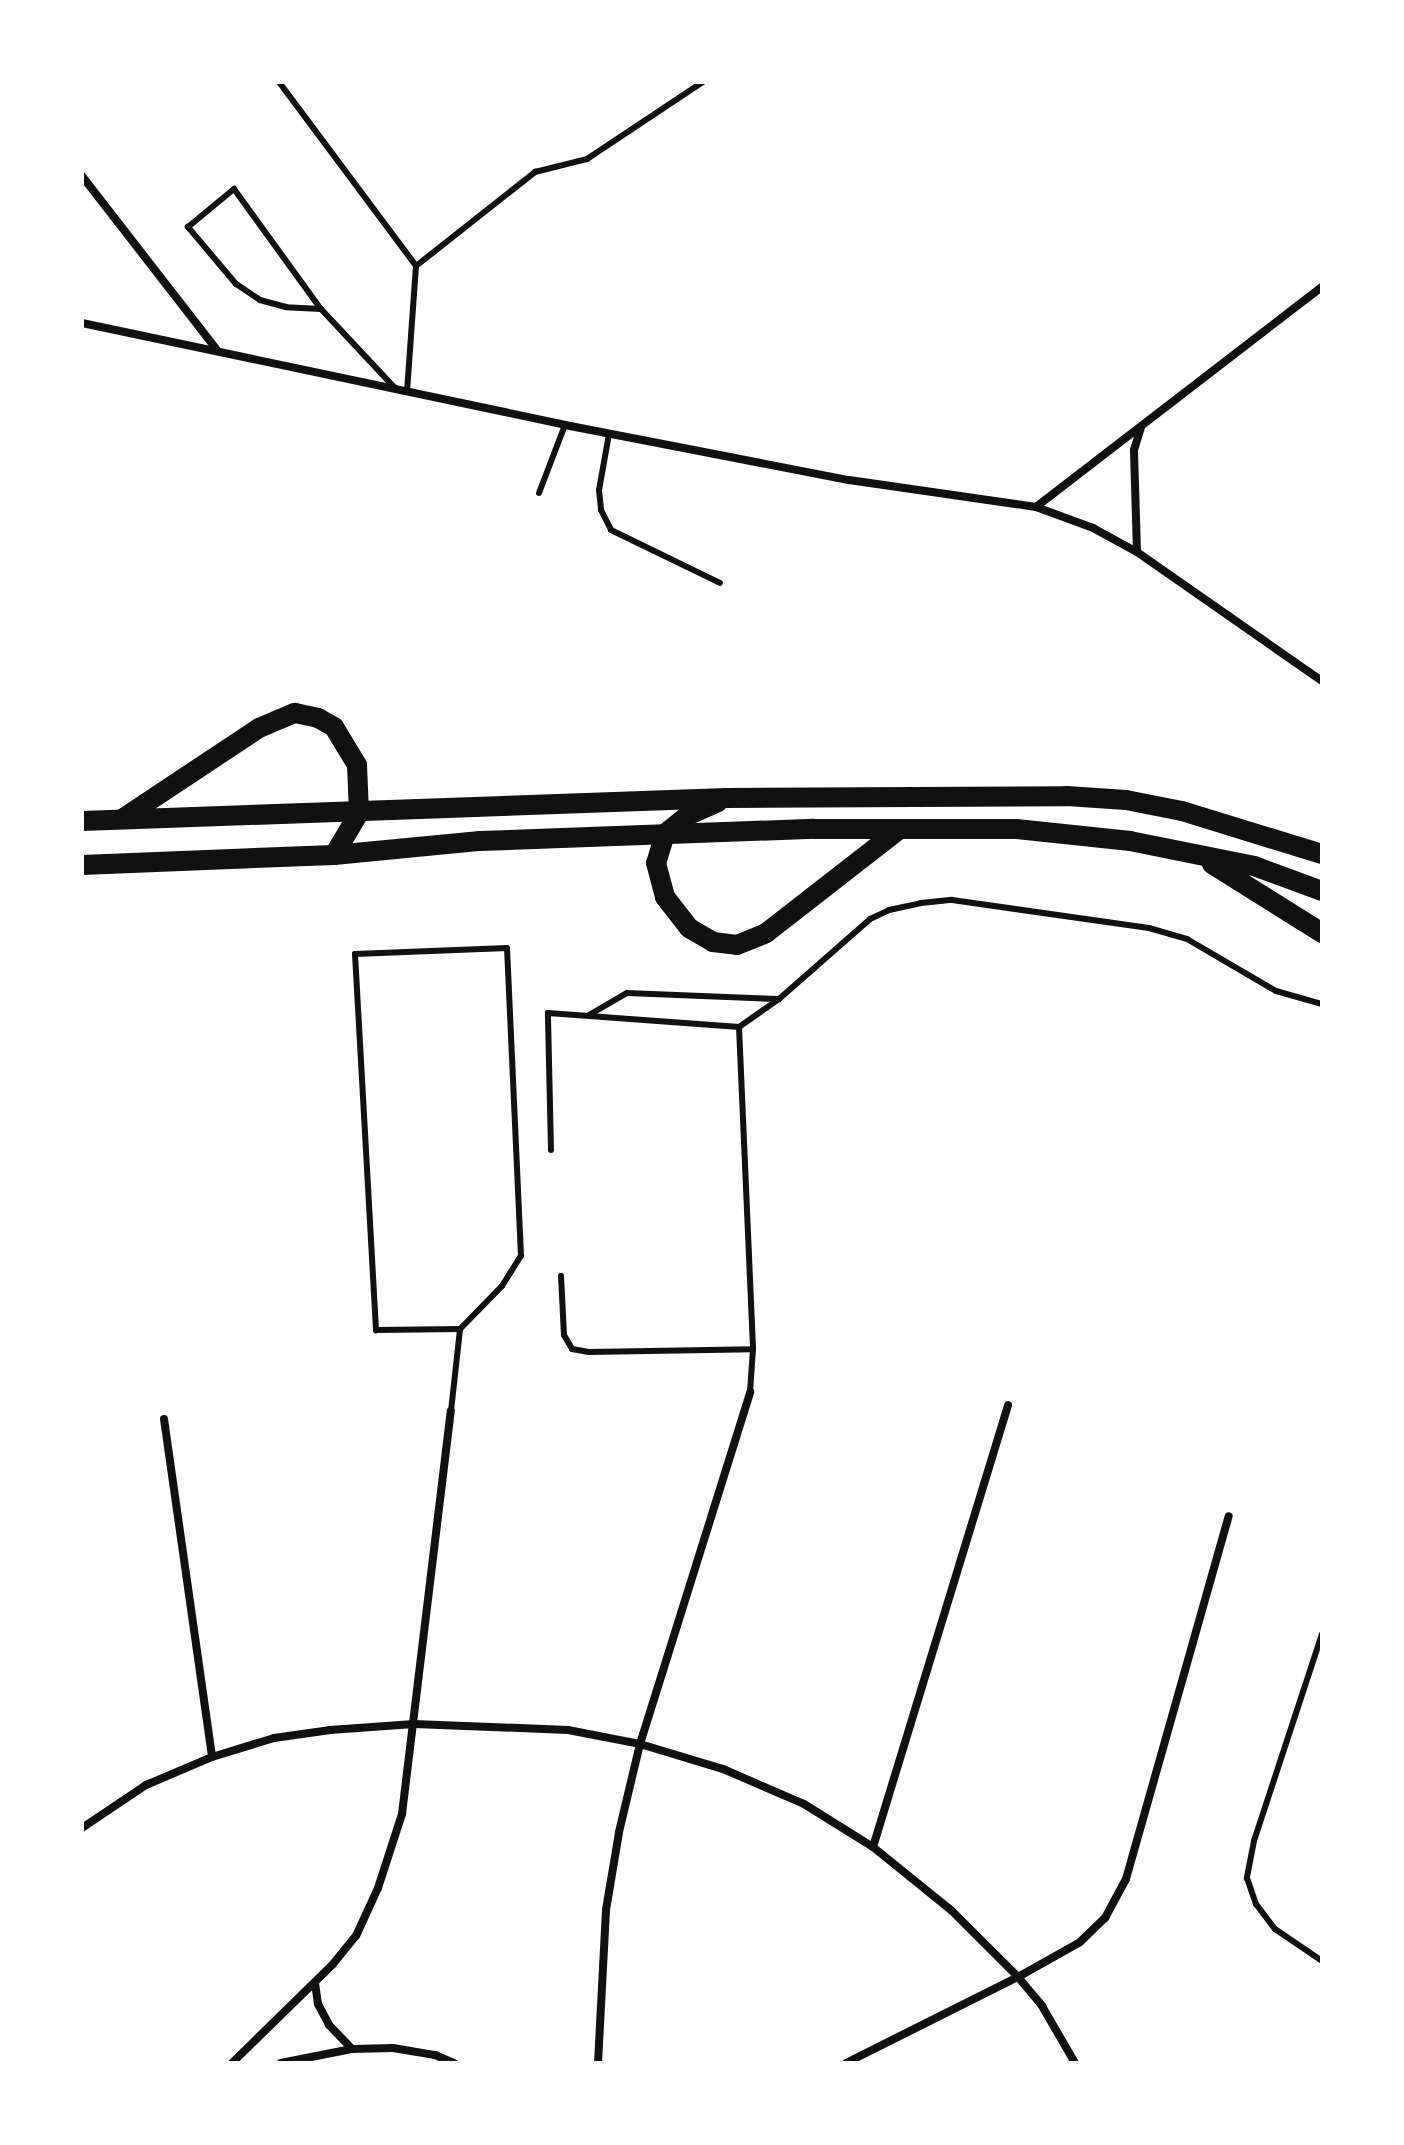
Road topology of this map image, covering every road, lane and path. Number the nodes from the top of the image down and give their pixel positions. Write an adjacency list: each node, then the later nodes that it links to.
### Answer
1 (279, 82): 4 (lane)
2 (703, 82): 4 (lane)
3 (82, 176): 8 (street)
4 (416, 266): 10 (lane)
5 (1322, 287): 12 (street)
6 (321, 309): 6 (lane); 9 (lane)
7 (82, 323): 8 (street)
8 (217, 350): 9 (street)
9 (396, 389): 10 (street)
10 (407, 391): 11 (street)
11 (565, 425): 13 (street); 14 (lane)
12 (1141, 427): 15 (street); 16 (street)
13 (609, 434): 15 (street); 17 (lane)
14 (539, 493)
15 (1036, 507): 16 (street)
16 (1137, 552): 18 (street)
17 (720, 583)
18 (1322, 681)
19 (727, 798): 20 (highway); 24 (highway); 25 (highway)
20 (359, 813): 21 (highway); 21 (highway); 26 (highway)
21 (122, 819): 22 (highway)
22 (82, 821)
23 (897, 831): 24 (highway); 24 (highway); 27 (highway)
24 (665, 834): 26 (highway)
25 (1322, 854)
26 (334, 855): 28 (highway)
27 (1198, 856): 29 (highway); 30 (highway)
28 (82, 865)
29 (1322, 891)
30 (1322, 933)
31 (779, 999): 32 (lane); 33 (lane); 34 (lane)
32 (1322, 1004)
33 (589, 1016): 34 (lane); 35 (lane)
34 (739, 1027): 38 (lane)
35 (551, 1150)
36 (561, 1276): 38 (lane)
37 (460, 1329): 37 (lane); 41 (lane)
38 (753, 1349): 39 (lane)
39 (750, 1392): 46 (street)
40 (1008, 1405): 50 (street)
41 (451, 1411): 45 (street)
42 (164, 1419): 47 (street)
43 (1229, 1516): 52 (street)
44 (1322, 1634): 51 (lane)
45 (414, 1724): 46 (street); 47 (street); 53 (street)
46 (640, 1744): 50 (street); 58 (street)
47 (212, 1757): 48 (street)
48 (82, 1828): 49 (street)
49 (82, 1835)
50 (873, 1847): 52 (street)
51 (1322, 1961)
52 (1018, 1977): 59 (street); 60 (street)
53 (315, 1983): 54 (street); 55 (street)
54 (352, 2049): 56 (street); 57 (street)
55 (232, 2063)
56 (281, 2063)
57 (454, 2063)
58 (598, 2063)
59 (846, 2063)
60 (1075, 2063)

